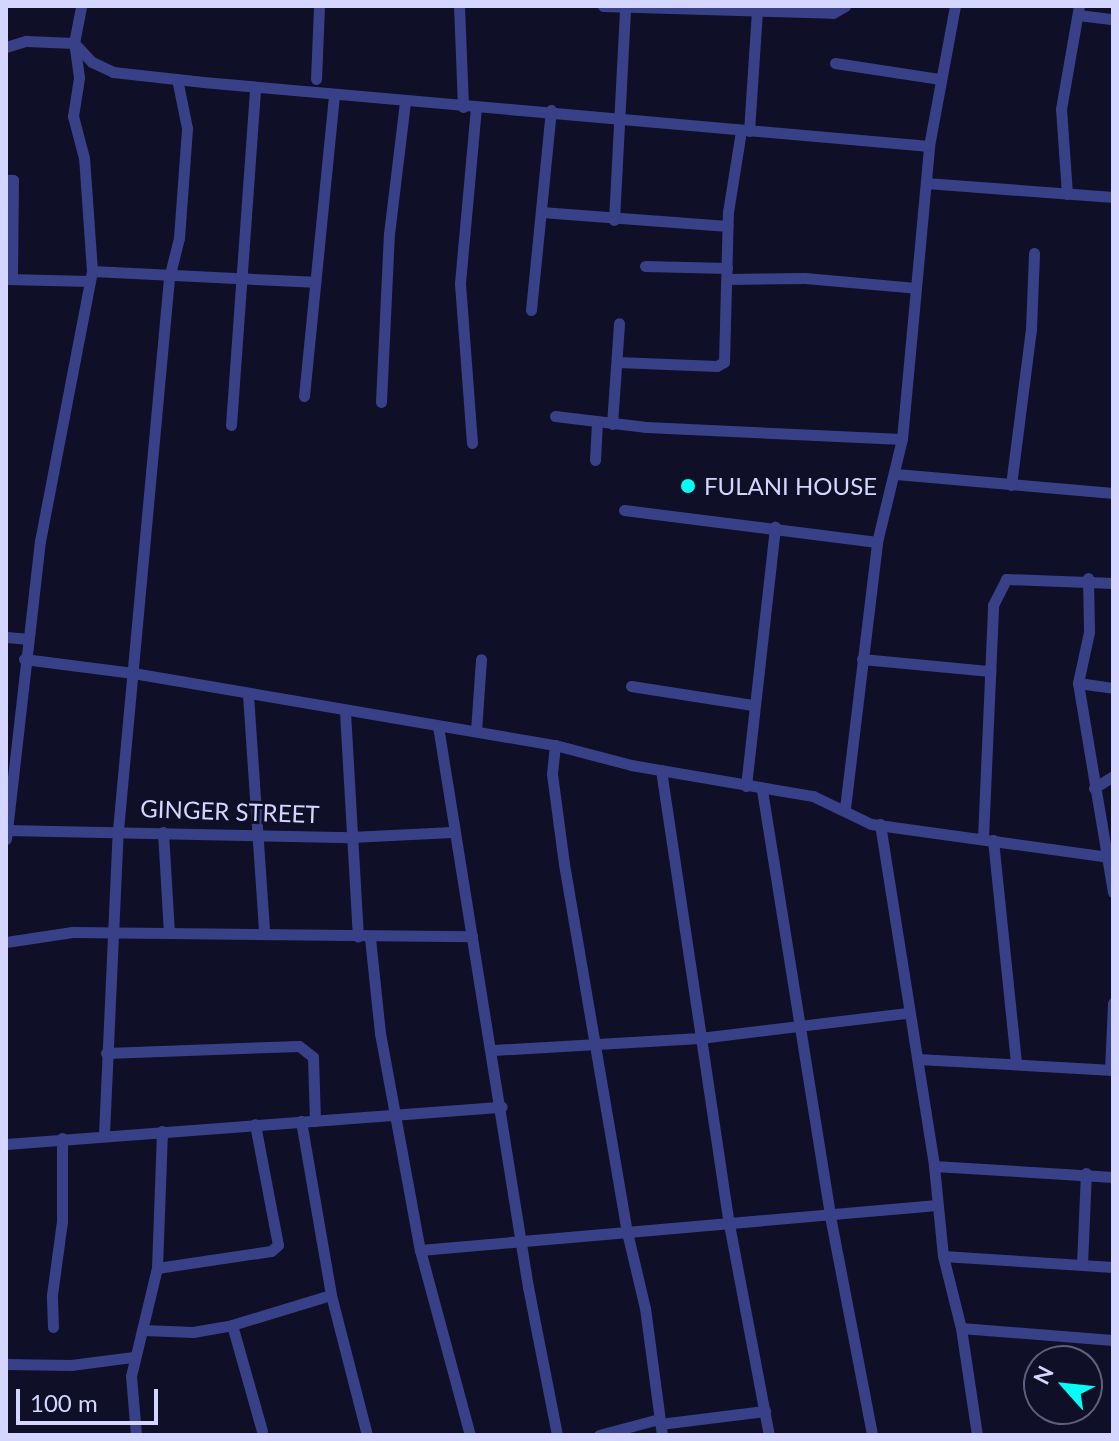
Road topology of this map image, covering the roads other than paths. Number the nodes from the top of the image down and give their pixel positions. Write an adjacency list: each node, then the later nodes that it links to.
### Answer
1 (81, 6): 12 (street)
2 (319, 6): 16 (street)
3 (459, 6): 21 (street)
4 (603, 6): 7 (street)
5 (845, 6): 8 (street)
6 (955, 6): 17 (street)
7 (625, 7): 10 (street); 24 (street)
8 (779, 8): 10 (street)
9 (1079, 11): 11 (street); 29 (street)
10 (757, 12): 25 (street)
11 (1113, 19)
12 (74, 43): 13 (street); 15 (street); 37 (street)
13 (6, 47)
14 (835, 63): 17 (street)
15 (177, 79): 18 (street); 38 (street)
16 (316, 79)
17 (939, 79): 26 (street)
18 (255, 87): 19 (street); 40 (street)
19 (334, 96): 20 (street); 41 (street)
20 (405, 101): 21 (street); 47 (street)
21 (463, 107): 22 (street)
22 (476, 108): 23 (street); 53 (street)
23 (551, 110): 24 (street); 31 (street)
24 (619, 118): 25 (street); 32 (street)
25 (745, 131): 26 (street); 33 (street)
26 (929, 146): 28 (street)
27 (6, 180): 39 (street)
28 (926, 183): 29 (street); 42 (street)
29 (1067, 194): 30 (street)
30 (1113, 197)
31 (541, 212): 32 (street); 43 (street)
32 (614, 220): 33 (street)
33 (727, 226): 36 (street)
34 (1034, 253): 56 (street)
35 (645, 266): 36 (street)
36 (727, 274): 42 (street); 45 (street)
37 (91, 276): 38 (street); 39 (street); 64 (street)
38 (169, 278): 40 (street); 69 (street)
39 (9, 279)
40 (242, 280): 41 (street); 51 (street)
41 (314, 282): 46 (street)
42 (916, 288): 52 (street)
43 (531, 310)
44 (619, 323): 45 (street)
45 (617, 362): 50 (street)
46 (304, 396)
47 (381, 402)
48 (555, 416): 49 (street)
49 (597, 423): 50 (street); 54 (street)
50 (612, 424): 52 (street)
51 (231, 425)
52 (902, 439): 55 (street)
53 (472, 443)
54 (595, 460)
55 (896, 474): 56 (street); 60 (street)
56 (1011, 485): 57 (street)
57 (1113, 493)
58 (624, 510): 59 (street)
59 (775, 527): 60 (street); 74 (street)
60 (877, 542): 67 (street)
61 (1088, 578): 62 (street); 68 (street); 70 (street)
62 (1113, 583)
63 (6, 637): 64 (street)
64 (27, 639): 65 (street)
65 (24, 659): 69 (street); 86 (street)
66 (481, 659): 77 (street)
67 (862, 659): 68 (street); 84 (street)
68 (990, 671): 93 (street)
69 (133, 673): 73 (street); 87 (street)
70 (1078, 683): 72 (street); 82 (street)
71 (631, 686): 74 (street)
72 (1113, 688)
73 (248, 695): 75 (street); 89 (street)
74 (753, 705): 81 (street)
75 (345, 712): 76 (street); 91 (street)
76 (438, 726): 77 (street); 90 (street)
77 (476, 731): 78 (street)
78 (555, 745): 79 (street); 106 (street)
79 (661, 770): 81 (street); 105 (street)
80 (1113, 776): 82 (street)
81 (746, 786): 83 (street)
82 (1094, 788): 94 (street)
83 (762, 790): 84 (street); 104 (street)
84 (845, 808): 85 (street)
85 (880, 824): 93 (street); 103 (street)
86 (6, 830): 87 (street, GINGER STREET); 92 (street)
87 (118, 830): 88 (street, GINGER STREET); 96 (street)
88 (163, 832): 89 (street, GINGER STREET); 98 (street)
89 (258, 832): 91 (street, GINGER STREET); 97 (street)
90 (452, 832): 91 (street, GINGER STREET); 99 (street)
91 (351, 837): 100 (street)
92 (6, 839)
93 (988, 839): 94 (street); 110 (street)
94 (1110, 857): 95 (street)
95 (1113, 892)
96 (113, 932): 98 (street); 101 (street); 108 (street)
97 (264, 932): 98 (street); 100 (street)
98 (169, 933)
99 (472, 936): 100 (street); 107 (street)
100 (364, 938): 113 (street)
101 (6, 942)
102 (1113, 1003): 111 (street)
103 (907, 1013): 104 (street); 109 (street)
104 (803, 1028): 105 (street); 125 (street)
105 (700, 1038): 106 (street); 126 (street)
106 (595, 1046): 107 (street); 127 (street)
107 (493, 1050): 112 (street)
108 (106, 1053): 115 (street); 118 (street)
109 (918, 1059): 110 (street); 121 (street)
110 (1016, 1063): 111 (street)
111 (1111, 1070)
112 (502, 1107): 113 (street); 128 (street)
113 (397, 1115): 115 (street); 129 (street)
114 (301, 1121): 115 (street); 116 (street); 134 (street)
115 (315, 1121)
116 (255, 1124): 117 (street); 133 (street)
117 (162, 1131): 118 (street); 133 (street)
118 (104, 1134): 119 (street)
119 (62, 1138): 120 (street); 136 (street)
120 (6, 1144)
121 (934, 1166): 122 (street); 124 (street)
122 (1086, 1173): 123 (street); 131 (street)
123 (1113, 1177)
124 (937, 1205): 125 (street); 130 (street)
125 (830, 1216): 126 (street); 151 (street)
126 (729, 1224): 127 (street); 142 (street)
127 (627, 1232): 128 (street); 143 (street)
128 (521, 1243): 129 (street); 148 (street)
129 (420, 1250): 147 (street)
130 (943, 1256): 131 (street); 137 (street)
131 (1082, 1264): 132 (street)
132 (1113, 1267)
133 (157, 1268): 138 (street)
134 (331, 1295): 135 (street); 146 (street)
135 (232, 1325): 138 (street); 144 (street)
136 (53, 1327)
137 (961, 1328): 139 (street); 152 (street)
138 (144, 1330): 140 (street)
139 (1113, 1340)
140 (133, 1357): 141 (street); 145 (street)
141 (6, 1364)
142 (765, 1411): 143 (street); 150 (street)
143 (661, 1426): 149 (street)
144 (262, 1431)
145 (136, 1435)
146 (367, 1435)
147 (470, 1435)
148 (557, 1435)
149 (599, 1435)
150 (769, 1435)
151 (872, 1435)
152 (977, 1435)

